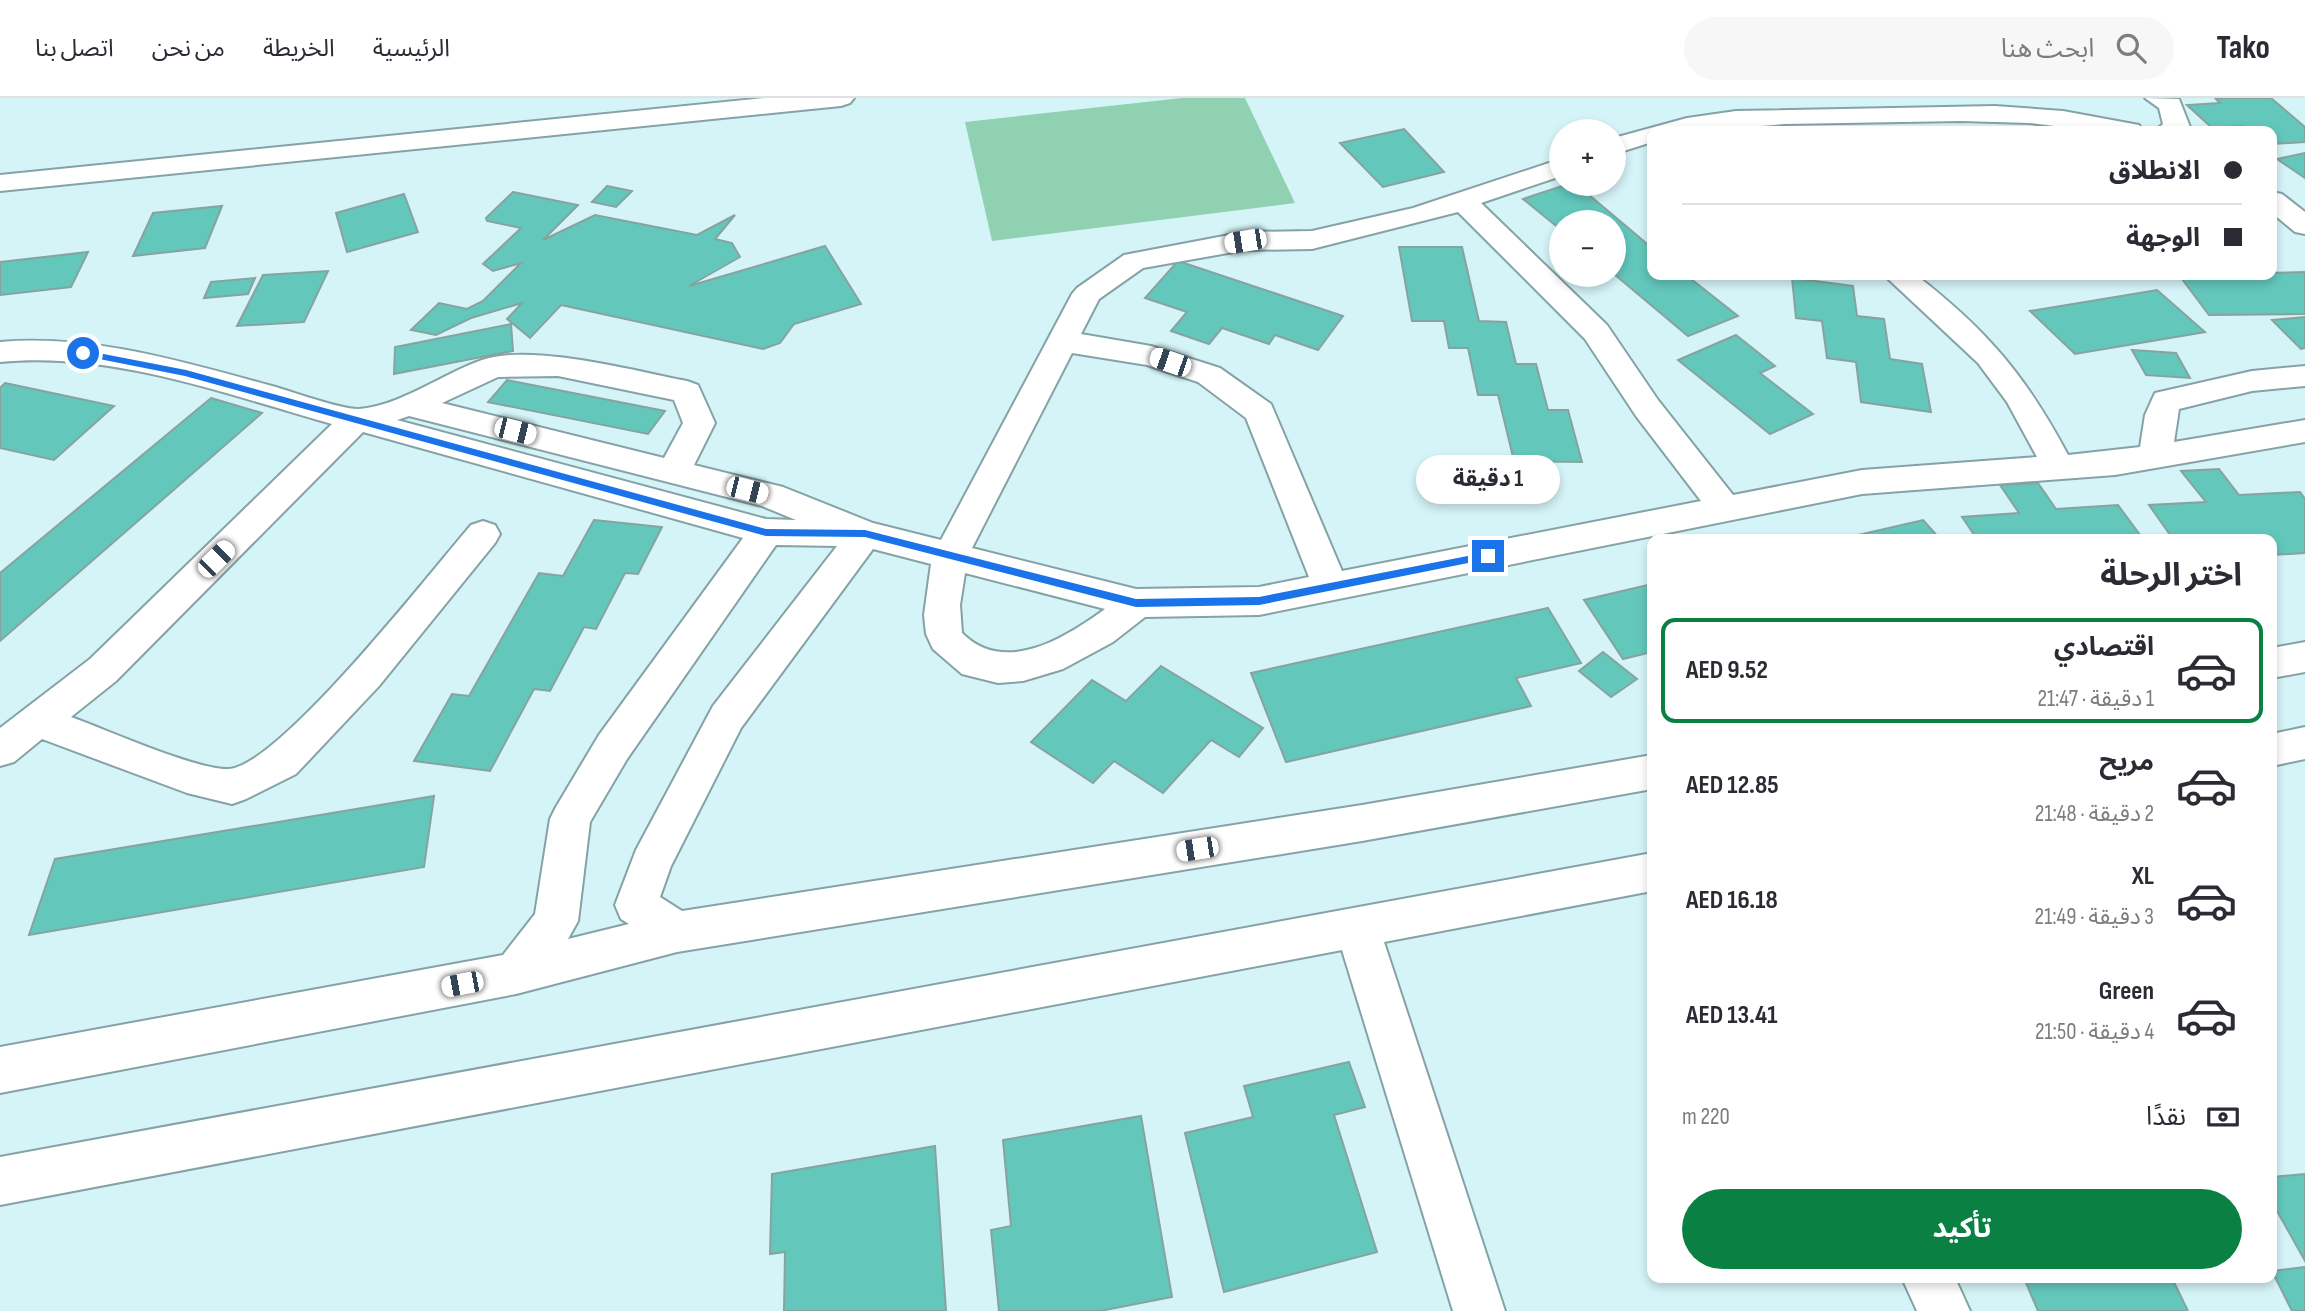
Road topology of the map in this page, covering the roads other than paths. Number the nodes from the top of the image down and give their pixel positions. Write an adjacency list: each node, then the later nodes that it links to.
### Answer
1 (841, 98): 13 (street)
2 (2053, 98): 4 (street)
3 (2158, 98): 9 (street)
4 (2032, 115): 5 (street); 8 (street)
5 (1858, 116): 6 (street); 7 (street)
6 (1705, 126)
7 (1888, 126)
8 (2109, 126)
9 (2177, 126)
10 (1647, 136): 11 (street)
11 (1626, 142)
12 (1549, 171): 14 (street)
13 (0, 183)
14 (1464, 201): 18 (street); 27 (street)
15 (2277, 204): 16 (street)
16 (2305, 226)
17 (1904, 280): 25 (street)
18 (1062, 341): 31 (street); 32 (street)
19 (0, 352): 22 (street)
20 (2305, 376): 24 (street)
21 (409, 405): 22 (street); 26 (street); 26 (street)
22 (355, 421): 28 (street); 36 (street)
23 (2305, 431): 24 (street)
24 (2154, 457): 25 (street)
25 (2059, 468): 27 (street)
26 (674, 471): 30 (street)
27 (1725, 509): 32 (street)
28 (766, 532): 30 (street); 44 (street)
29 (483, 534): 36 (street)
30 (865, 534): 31 (street); 43 (street)
31 (951, 555): 33 (street); 33 (street)
32 (1331, 587): 33 (street)
33 (1136, 603)
34 (2305, 657): 35 (street)
35 (2277, 662)
36 (38, 720): 39 (street)
37 (2305, 743): 38 (street)
38 (2277, 749)
39 (0, 750)
40 (1647, 773): 43 (street)
41 (1647, 873): 42 (street)
42 (1357, 927): 46 (street); 48 (street)
43 (677, 932): 44 (street)
44 (516, 973): 45 (street)
45 (0, 1070)
46 (0, 1181)
47 (1930, 1283): 49 (street)
48 (1479, 1311)
49 (1944, 1311)

